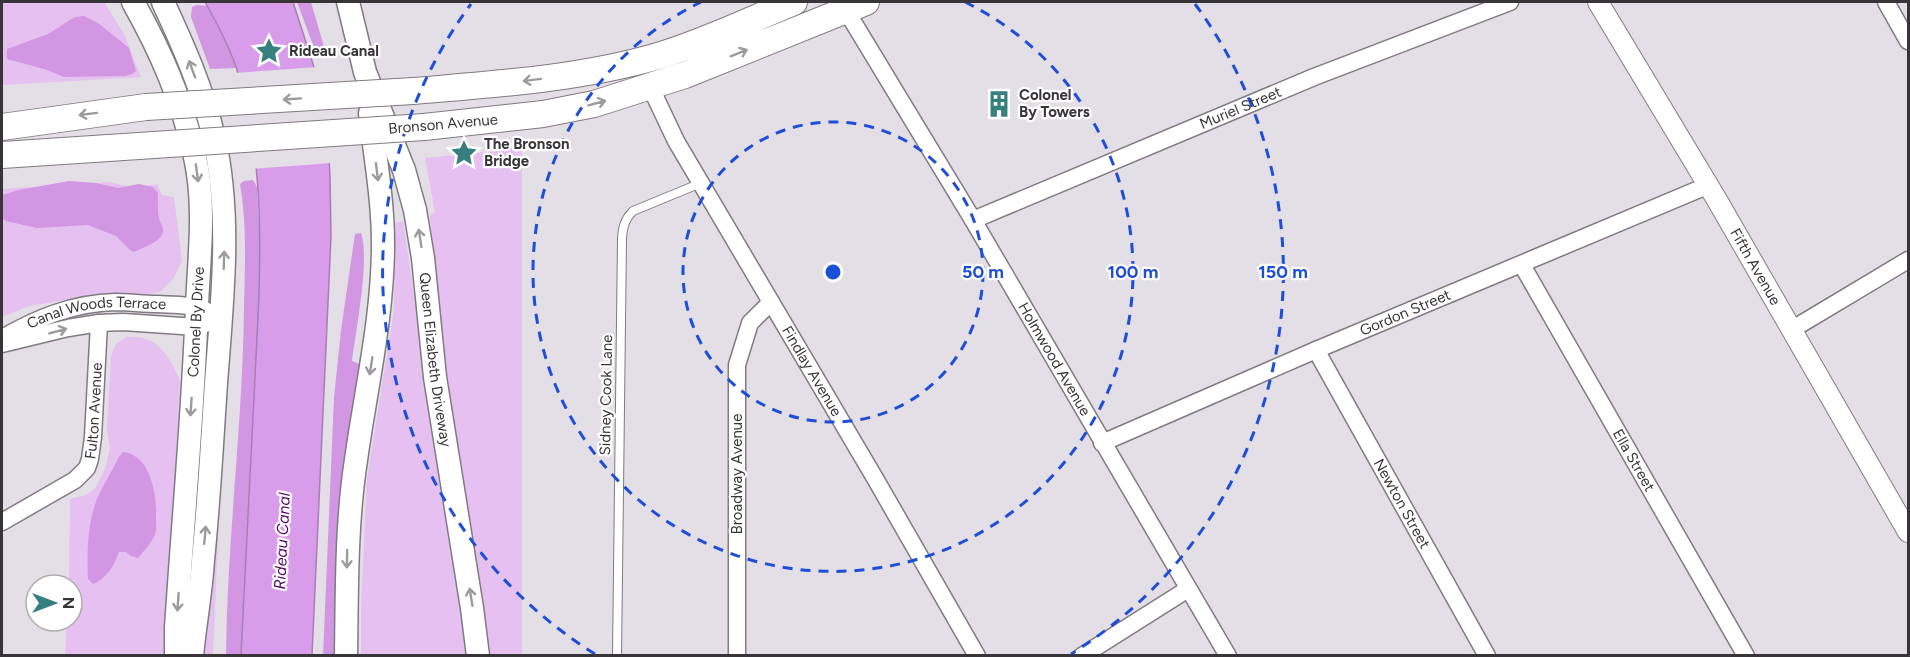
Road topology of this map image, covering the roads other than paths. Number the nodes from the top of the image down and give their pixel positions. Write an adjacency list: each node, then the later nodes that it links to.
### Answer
1 (133, 2): 20 (main road, Colonel By Drive, one-way to 20)
2 (163, 2): 21 (main road, Colonel By Drive, one-way to 2)
3 (348, 2): 10 (main road, Queen Elizabeth Driveway)
4 (794, 2): 12 (main road, one-way to 12, bridge)
5 (1510, 2): 16 (street, Muriel Street)
6 (1598, 2): 15 (street, Fifth Avenue)
7 (1886, 2): 9 (street)
8 (851, 4): 11 (main road, Bronson Avenue, one-way to 8); 16 (street, Holmwood Avenue)
9 (1908, 41)
10 (365, 72): 33 (main road, Queen Elizabeth Driveway, one-way to 33); 34 (main road, Queen Elizabeth Driveway, one-way to 10)
11 (650, 86): 13 (main road, Bronson Avenue, one-way to 11, bridge); 14 (street, Findlay Avenue)
12 (2, 127)
13 (2, 155)
14 (701, 183): 19 (street, Findlay Avenue); 35 (lane, Sidney Cook Lane)
15 (1709, 185): 18 (street, Gordon Street); 23 (street, Fifth Avenue)
16 (973, 220): 27 (street, Holmwood Avenue)
17 (1908, 260): 23 (street)
18 (1522, 265): 26 (street, Gordon Street); 41 (street, Ella Street)
19 (771, 302): 36 (street, Broadway Avenue); 37 (street, Findlay Avenue)
20 (197, 317): 21 (street, Canal Woods Terrace); 22 (street, Canal Woods Terrace); 24 (street, Canal Woods Terrace); 31 (main road, Colonel By Drive, one-way to 31)
21 (221, 318): 32 (main road, Colonel By Drive, one-way to 21)
22 (99, 323): 25 (street, Canal Woods Terrace, one-way to 22); 28 (street, Fulton Avenue)
23 (1791, 330): 29 (street, Fifth Avenue)
24 (2, 338)
25 (2, 344)
26 (1316, 350): 27 (street, Gordon Street); 40 (street, Newton Street)
27 (1102, 443): 30 (street, Holmwood Avenue)
28 (2, 522)
29 (1908, 532)
30 (1188, 589): 38 (street); 39 (street, Holmwood Avenue)
31 (176, 656)
32 (192, 656)
33 (346, 656)
34 (478, 656)
35 (617, 656)
36 (737, 656)
37 (977, 656)
38 (1082, 656)
39 (1228, 656)
40 (1487, 656)
41 (1746, 656)

